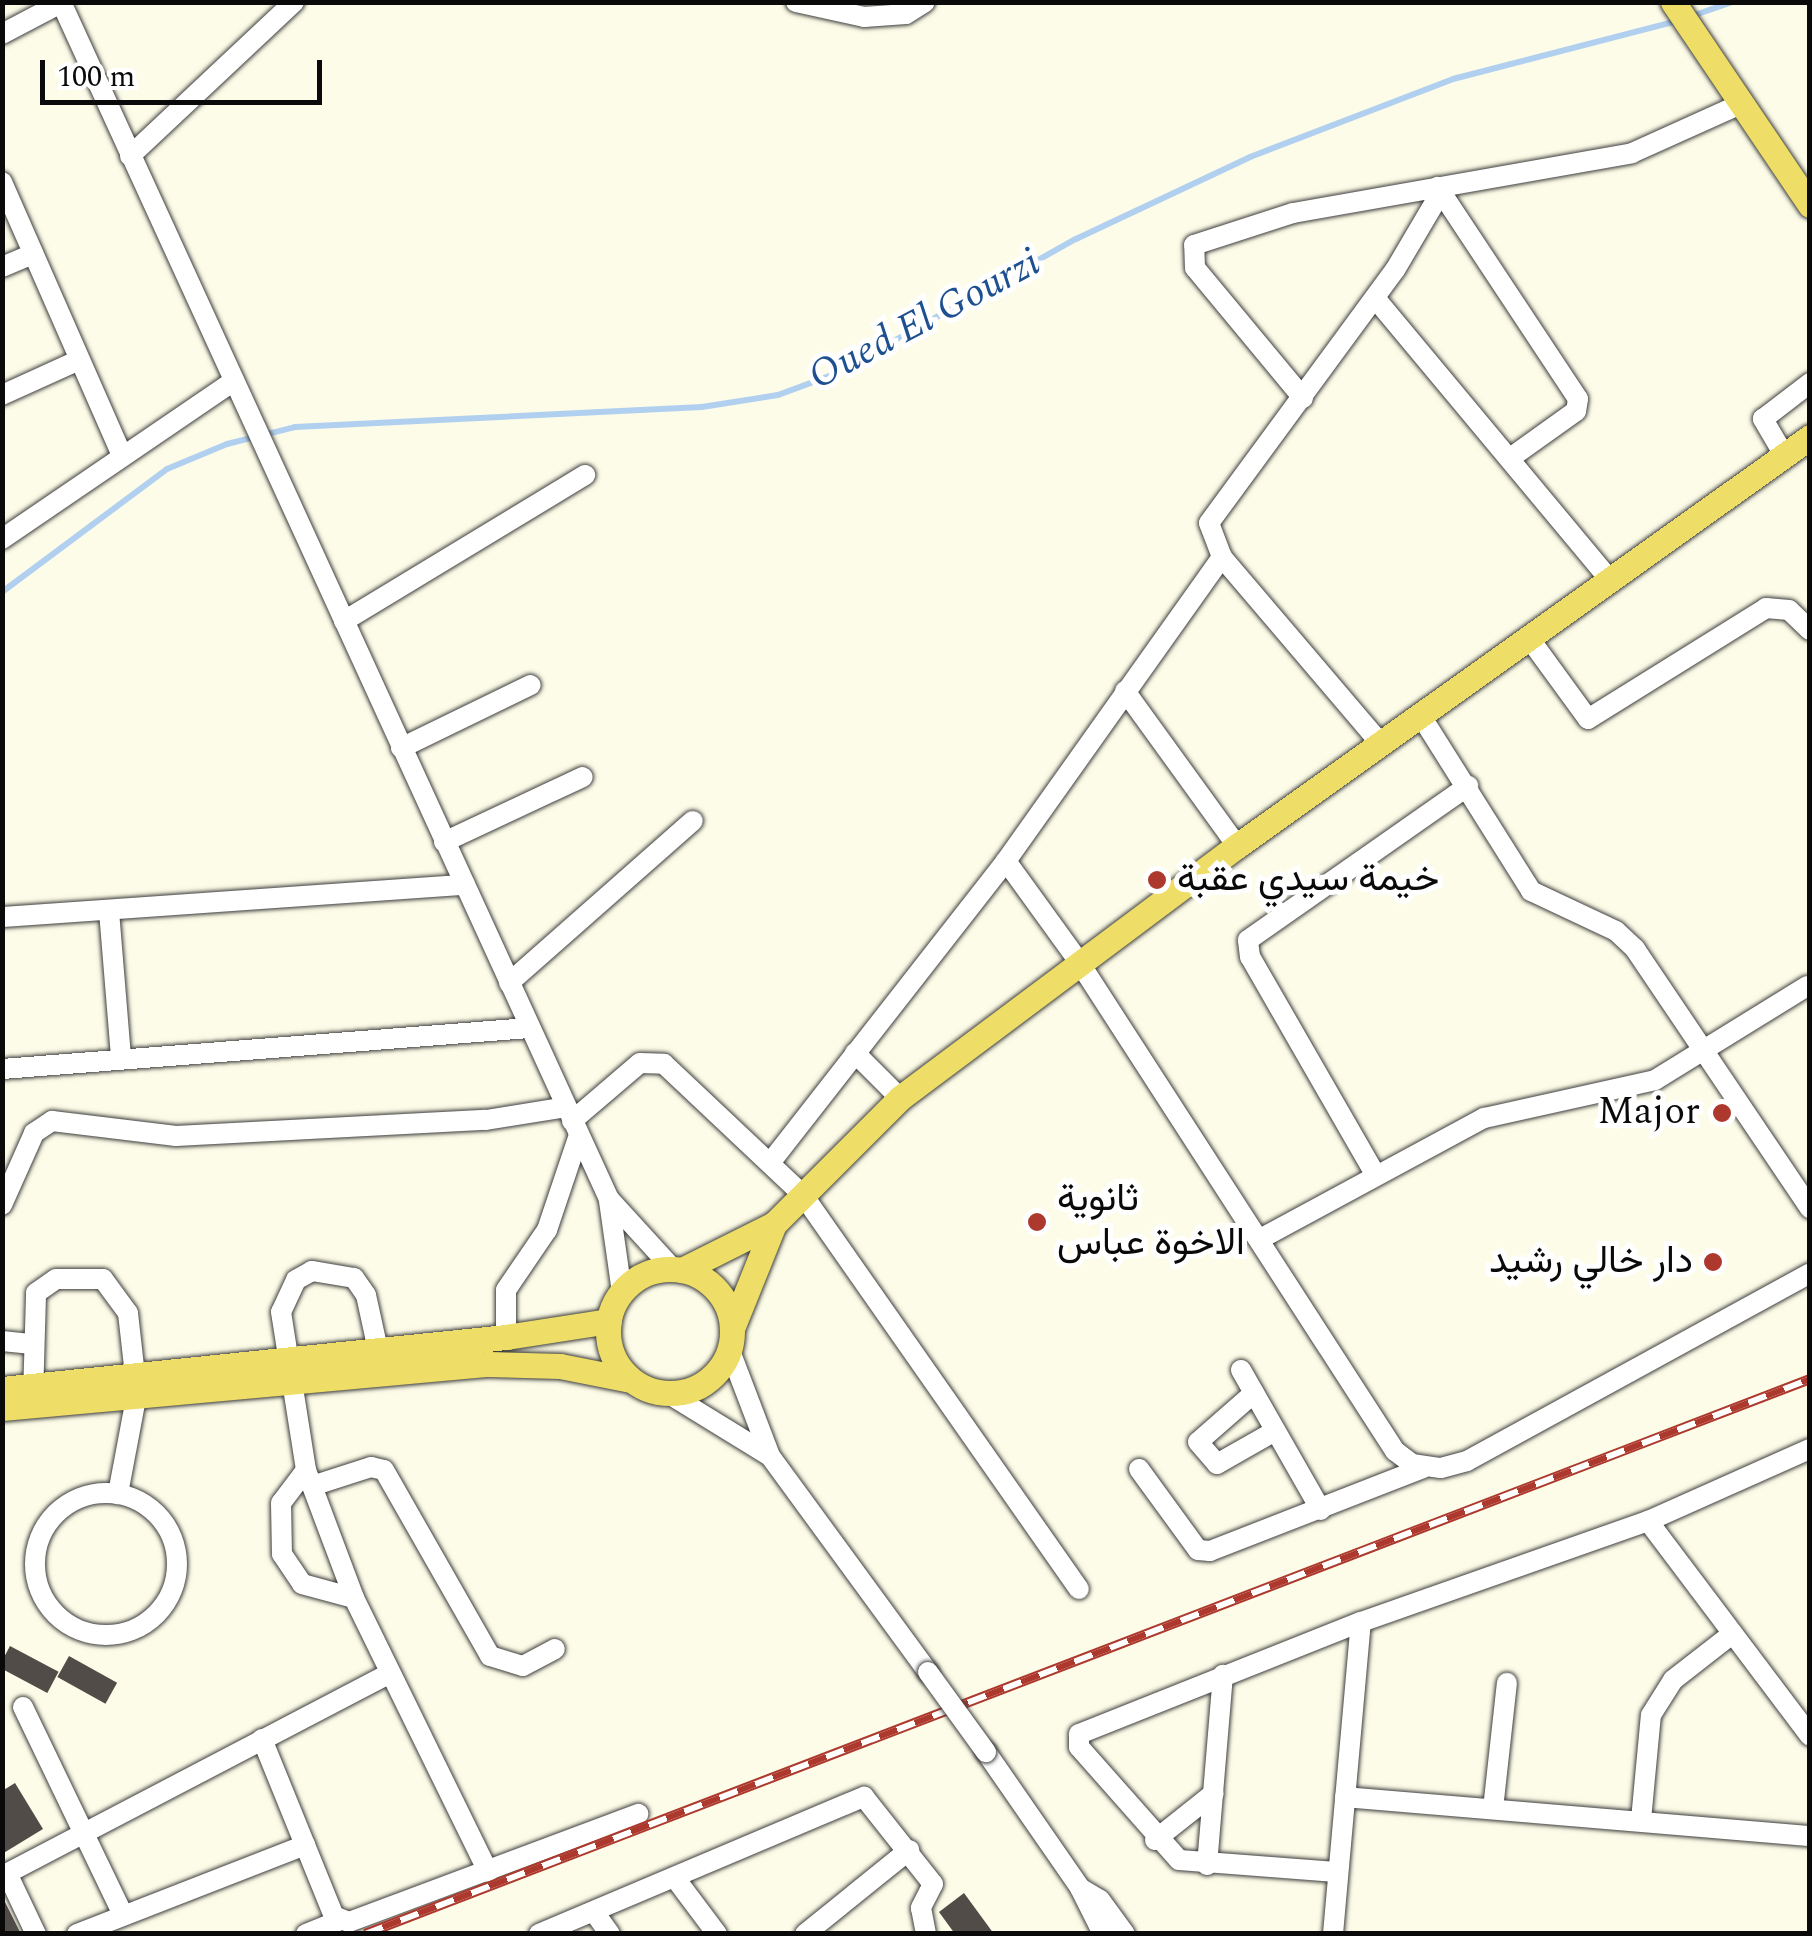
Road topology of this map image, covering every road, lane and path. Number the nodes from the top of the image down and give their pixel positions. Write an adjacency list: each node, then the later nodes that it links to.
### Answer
1 (61, 2): 6 (street); 8 (street)
2 (294, 2): 8 (street)
3 (796, 2): 4 (street)
4 (926, 2)
5 (1674, 4): 7 (main road)
6 (2, 34)
7 (1744, 103): 10 (street); 11 (main road)
8 (130, 156): 16 (street)
9 (2, 182): 12 (street)
10 (1440, 189): 14 (street); 19 (street); 23 (street)
11 (1810, 205)
12 (33, 254): 13 (street); 15 (street)
13 (2, 268)
14 (1375, 298): 19 (street); 23 (street)
15 (79, 360): 18 (street); 21 (street)
16 (234, 381): 21 (street); 28 (street)
17 (1810, 383): 22 (street)
18 (2, 395)
19 (1303, 398): 26 (street)
20 (1810, 437): 22 (main road)
21 (122, 455): 25 (street)
22 (1784, 455): 27 (main road)
23 (1509, 459): 27 (street)
24 (585, 475): 28 (street)
25 (2, 539)
26 (1222, 557): 32 (street); 34 (street)
27 (1608, 578): 30 (main road)
28 (344, 621): 35 (street)
29 (1810, 630): 30 (street)
30 (1529, 638): 33 (main road)
31 (531, 685): 35 (street)
32 (1125, 691): 40 (street); 41 (street)
33 (1421, 716): 34 (main road); 37 (street)
34 (1380, 744): 40 (main road)
35 (401, 748): 39 (street)
36 (583, 777): 39 (street)
37 (1468, 786): 49 (street); 56 (street)
38 (693, 822): 46 (street)
39 (444, 842): 42 (street)
40 (1237, 846): 45 (main road)
41 (1006, 861): 45 (street); 50 (street)
42 (466, 885): 43 (street); 46 (street)
43 (109, 911): 44 (street); 51 (street)
44 (2, 916)
45 (1080, 962): 53 (main road); 62 (street)
46 (509, 982): 48 (street)
47 (1807, 986): 49 (street)
48 (529, 1028): 51 (street); 54 (street)
49 (1706, 1049): 56 (street); 60 (street)
50 (855, 1053): 53 (street); 55 (street)
51 (121, 1058): 52 (street)
52 (2, 1069)
53 (900, 1098): 57 (main road)
54 (572, 1121): 55 (street); 58 (street); 59 (street); 67 (street)
55 (770, 1163): 57 (street)
56 (1375, 1174): 62 (street)
57 (803, 1195): 61 (main road); 90 (street)
58 (608, 1199): 63 (street); 65 (street)
59 (2, 1205)
60 (1810, 1208)
61 (774, 1224): 63 (main road); 68 (main road)
62 (1260, 1239): 84 (street)
63 (678, 1270): 65 (main road); 68 (main road)
64 (1810, 1273): 84 (street)
65 (622, 1292): 66 (main road)
66 (609, 1320): 67 (main road); 74 (main road)
67 (506, 1338): 71 (main road)
68 (731, 1339): 78 (main road); 83 (street)
69 (2, 1341): 70 (street)
70 (30, 1344): 75 (street); 79 (street)
71 (378, 1350): 73 (main road); 73 (street)
72 (1240, 1370): 77 (street)
73 (286, 1371): 74 (main road); 75 (main road); 86 (street)
74 (631, 1380): 78 (main road)
75 (136, 1384): 79 (main road); 87 (street)
76 (2, 1388): 79 (main road)
77 (1254, 1393): 81 (street); 81 (street)
78 (668, 1394): 83 (street)
79 (33, 1395): 80 (main road)
80 (2, 1408)
81 (1276, 1431): 88 (street)
82 (1810, 1449): 89 (street)
83 (770, 1456): 116 (street, bridge)
84 (1423, 1468): 88 (street)
85 (1138, 1469): 88 (street)
86 (309, 1478): 91 (street); 91 (street); 94 (street)
87 (118, 1494): 87 (street)
88 (1321, 1510)
89 (1648, 1521): 92 (street); 93 (street)
90 (1078, 1589)
91 (354, 1598): 95 (street)
92 (1361, 1622): 96 (street); 102 (street)
93 (1732, 1634): 99 (street); 105 (street)
94 (555, 1649)
95 (390, 1673): 100 (street); 112 (street)
96 (1223, 1675): 101 (street); 108 (street)
97 (1507, 1683): 103 (street)
98 (23, 1707): 106 (street)
99 (1810, 1736)
100 (262, 1738): 106 (street); 109 (street)
101 (1214, 1794): 108 (street); 111 (street)
102 (1344, 1796): 103 (street); 113 (street)
103 (1493, 1809): 105 (street)
104 (638, 1814): 112 (street)
105 (1641, 1820): 107 (street)
106 (82, 1833): 114 (street); 118 (street)
107 (1810, 1836)
108 (1155, 1840): 111 (street)
109 (305, 1845): 118 (street); 119 (street)
110 (909, 1850): 115 (street); 126 (street); 127 (street)
111 (1207, 1866): 113 (street)
112 (488, 1872): 119 (street)
113 (1336, 1872): 130 (street)
114 (5, 1875): 120 (street)
115 (675, 1878): 117 (street); 125 (street)
116 (1080, 1888): 128 (street); 129 (street)
117 (594, 1912): 123 (street); 124 (street)
118 (123, 1915): 121 (street)
119 (341, 1920): 122 (street)
120 (36, 1934)
121 (76, 1934)
122 (306, 1934)
123 (539, 1934)
124 (610, 1934)
125 (717, 1934)
126 (805, 1934)
127 (926, 1934)
128 (1103, 1934)
129 (1125, 1934)
130 (1333, 1934)

